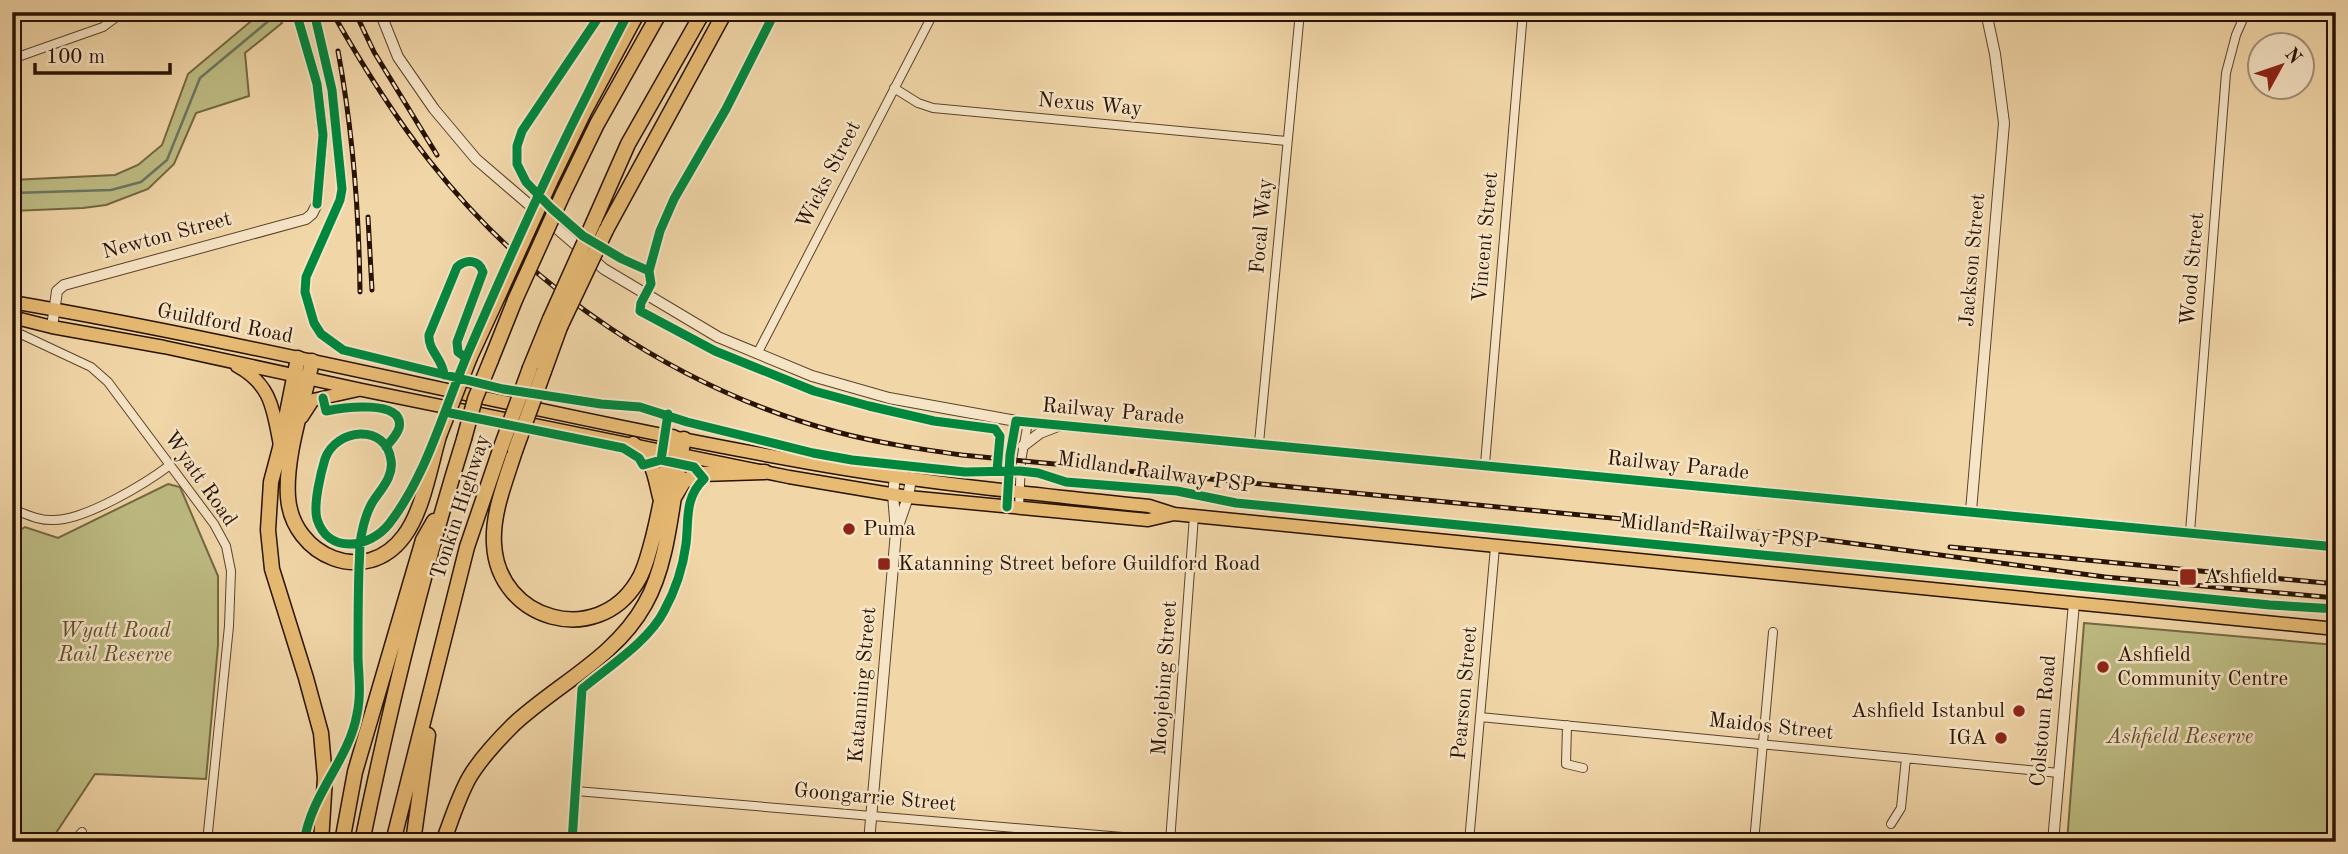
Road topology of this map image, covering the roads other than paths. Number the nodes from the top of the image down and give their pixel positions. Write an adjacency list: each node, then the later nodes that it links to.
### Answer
1 (123, 12): 13 (street)
2 (296, 12): 17 (street, Newton Street)
3 (380, 12): 22 (street, Railway Parade)
4 (638, 12): 29 (highway, bridge)
5 (660, 12): 46 (highway, Tonkin Highway, bridge)
6 (703, 12): 19 (highway, Tonkin Highway, bridge)
7 (725, 12): 19 (highway, bridge)
8 (934, 12): 14 (street, Wicks Street)
9 (1300, 12): 15 (street, Focal Way)
10 (1523, 12): 38 (street, Vincent Street)
11 (1986, 12): 50 (street, Jackson Street)
12 (2246, 12): 54 (street, Wood Street)
13 (12, 59)
14 (894, 88): 15 (street, Nexus Way); 22 (street, Wicks Street)
15 (1287, 141): 32 (street, Focal Way)
16 (12, 302): 17 (highway, Guildford Road)
17 (55, 310): 20 (street, Newton Street); 24 (highway, Guildford Road)
18 (12, 317): 20 (highway, Guildford Road)
19 (555, 323): 36 (highway, Tonkin Highway, bridge)
20 (52, 327): 23 (highway, Guildford Road)
21 (12, 331): 39 (street, Wyatt Road)
22 (757, 354): 27 (street, Railway Parade)
23 (219, 358): 25 (highway, Guildford Road); 35 (highway)
24 (305, 359): 25 (highway); 31 (highway, Guildford Road)
25 (302, 375): 26 (highway, Guildford Road); 29 (highway); 35 (highway)
26 (362, 390): 29 (highway); 33 (highway, Guildford Road)
27 (1016, 421): 28 (street, Railway Parade); 43 (street)
28 (1028, 422): 30 (street, Railway Parade); 34 (street)
29 (298, 424)
30 (1062, 425): 32 (street, Railway Parade); 34 (street)
31 (678, 438): 37 (highway); 41 (highway, Guildford Road)
32 (1259, 443): 38 (street, Railway Parade)
33 (633, 444): 37 (highway, Guildford Road); 47 (highway)
34 (1023, 446): 43 (street)
35 (281, 448): 75 (highway)
36 (508, 450): 47 (highway); 60 (highway, Tonkin Highway)
37 (675, 453): 40 (highway, Guildford Road); 47 (highway)
38 (1485, 464): 50 (street, Railway Parade)
39 (170, 465): 49 (street); 74 (street, Wyatt Road)
40 (765, 472): 44 (highway, Guildford Road); 47 (highway)
41 (895, 476): 42 (highway, Guildford Road); 44 (street, Katanning Street)
42 (911, 479): 43 (highway, Guildford Road); 45 (street, Katanning Street)
43 (1014, 491): 48 (street); 51 (highway, Guildford Road)
44 (893, 494): 45 (highway, Guildford Road); 53 (street, Katanning Street)
45 (908, 497): 48 (highway, Guildford Road); 53 (street, Katanning Street)
46 (444, 502): 76 (highway, Tonkin Highway); 77 (highway, Tonkin Highway)
47 (667, 503): 80 (highway)
48 (1013, 508): 51 (highway, Guildford Road)
49 (12, 509)
50 (1971, 511): 54 (street, Railway Parade)
51 (1174, 514): 52 (highway, Guildford Road)
52 (1194, 516): 55 (highway, Guildford Road); 72 (street, Moojebing Street)
53 (896, 532): 69 (street, Katanning Street)
54 (2190, 533): 56 (street, Railway Parade)
55 (1495, 547): 57 (highway, Guildford Road); 62 (street, Pearson Street)
56 (2336, 547)
57 (2074, 603): 58 (highway, Guildford Road); 67 (street, Colstoun Road)
58 (2336, 629)
59 (1773, 632): 64 (street)
60 (440, 654): 78 (highway, Tonkin Highway); 79 (highway)
61 (581, 698): 68 (street)
62 (1480, 717): 63 (street, Maidos Street); 83 (street, Pearson Street)
63 (1567, 725): 64 (street, Maidos Street); 66 (street)
64 (1763, 744): 65 (street, Maidos Street); 84 (street)
65 (1906, 758): 67 (street, Maidos Street); 70 (street)
66 (1583, 768)
67 (2059, 773): 85 (street, Colstoun Road)
68 (576, 791): 69 (street, Goongarrie Street); 81 (street)
69 (871, 815): 72 (street, Goongarrie Street); 82 (street, Katanning Street)
70 (1891, 824)
71 (82, 832): 73 (street)
72 (1170, 841)
73 (73, 842)
74 (207, 842)
75 (321, 842)
76 (342, 842)
77 (362, 842)
78 (393, 842)
79 (412, 842)
80 (443, 842)
81 (572, 842)
82 (869, 842)
83 (1469, 842)
84 (1754, 842)
85 (2053, 842)

